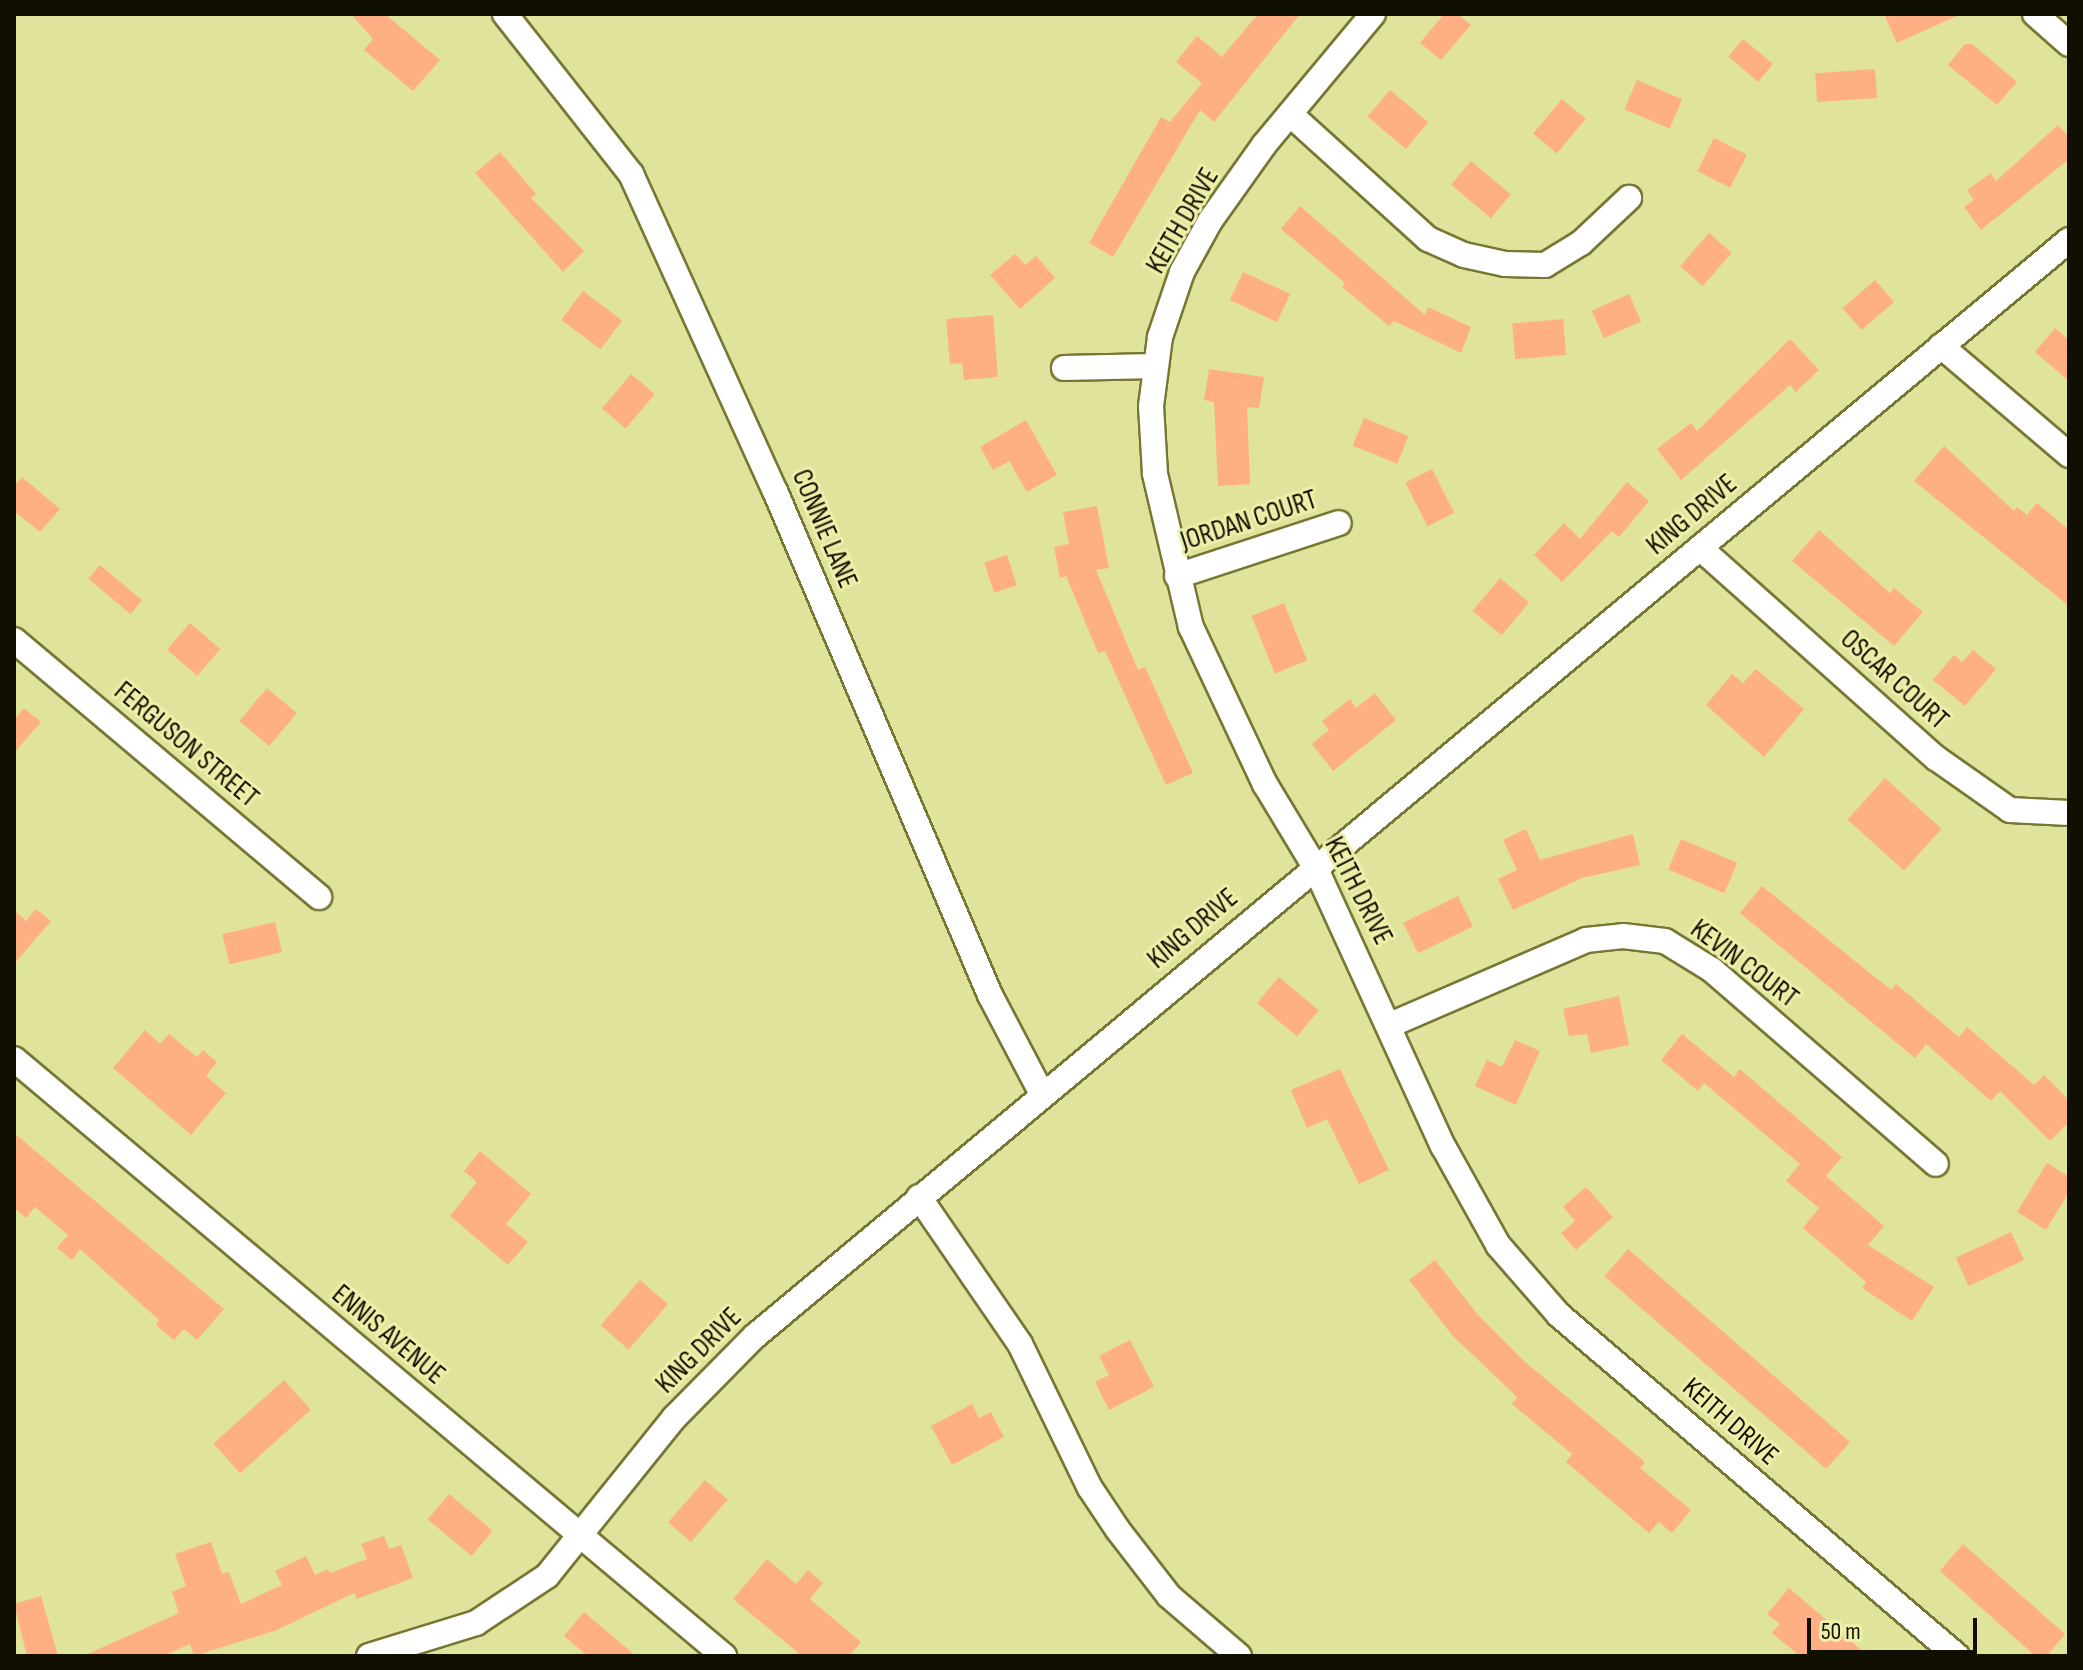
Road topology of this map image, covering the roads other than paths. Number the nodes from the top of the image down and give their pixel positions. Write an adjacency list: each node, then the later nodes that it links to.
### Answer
1 (505, 14): 21 (street, CONNIE LANE)
2 (1373, 14): 5 (street, KEITH DRIVE)
3 (2035, 14): 4 (street)
4 (2069, 44)
5 (1290, 114): 6 (street); 9 (street, KEITH DRIVE)
6 (1629, 198)
7 (2069, 240): 8 (street, KING DRIVE)
8 (1941, 346): 11 (street); 13 (street, KING DRIVE)
9 (1155, 366): 10 (street); 14 (street, KEITH DRIVE)
10 (1064, 368)
11 (2069, 455)
12 (1339, 523): 14 (street, JORDAN COURT)
13 (1700, 548): 16 (street, OSCAR COURT); 17 (street, KING DRIVE)
14 (1177, 576): 17 (street, KEITH DRIVE)
15 (14, 640): 18 (street, FERGUSON STREET)
16 (2069, 813)
17 (1315, 867): 19 (street, KEITH DRIVE); 21 (street, KING DRIVE)
18 (319, 897)
19 (1390, 1025): 22 (street, KEVIN COURT); 28 (street, KEITH DRIVE)
20 (14, 1059): 24 (street, ENNIS AVENUE)
21 (1042, 1094): 23 (street, KING DRIVE)
22 (1936, 1164)
23 (919, 1197): 24 (street, KING DRIVE); 27 (street)
24 (582, 1537): 25 (street, KING DRIVE); 26 (street, ENNIS AVENUE)
25 (369, 1656)
26 (724, 1656)
27 (1239, 1656)
28 (1957, 1656)

